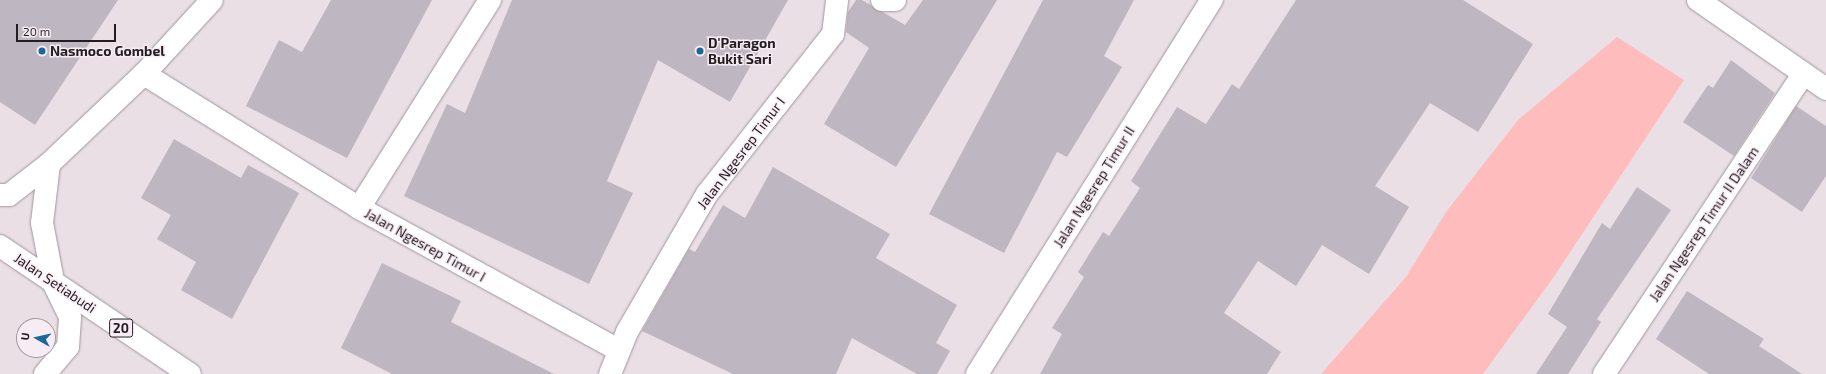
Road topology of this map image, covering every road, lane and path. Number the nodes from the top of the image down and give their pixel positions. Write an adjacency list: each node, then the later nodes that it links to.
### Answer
1 (212, 0): 8 (main road)
2 (490, 0): 13 (main road, Jalan Ngesrep Timur I)
3 (837, 0): 16 (main road, Jalan Ngesrep Timur I)
4 (882, 0): 5 (main road)
5 (895, 0)
6 (1212, 0): 20 (main road, Jalan Ngesrep Timur II)
7 (1698, 0): 9 (main road)
8 (144, 74): 11 (main road); 13 (main road, Jalan Ngesrep Timur I)
9 (1803, 74): 10 (main road); 21 (main road, Jalan Ngesrep Timur II Dalam)
10 (1826, 89)
11 (49, 164): 12 (main road); 15 (main road)
12 (0, 195)
13 (359, 208): 16 (main road, Jalan Ngesrep Timur I)
14 (0, 246): 15 (main road, Jalan Setiabudi / 20)
15 (53, 281): 17 (main road); 18 (main road, Jalan Setiabudi / 20)
16 (618, 350): 19 (main road, Jalan Ngesrep Timur I)
17 (45, 374)
18 (190, 374)
19 (610, 374)
20 (977, 374)
21 (1604, 374)

